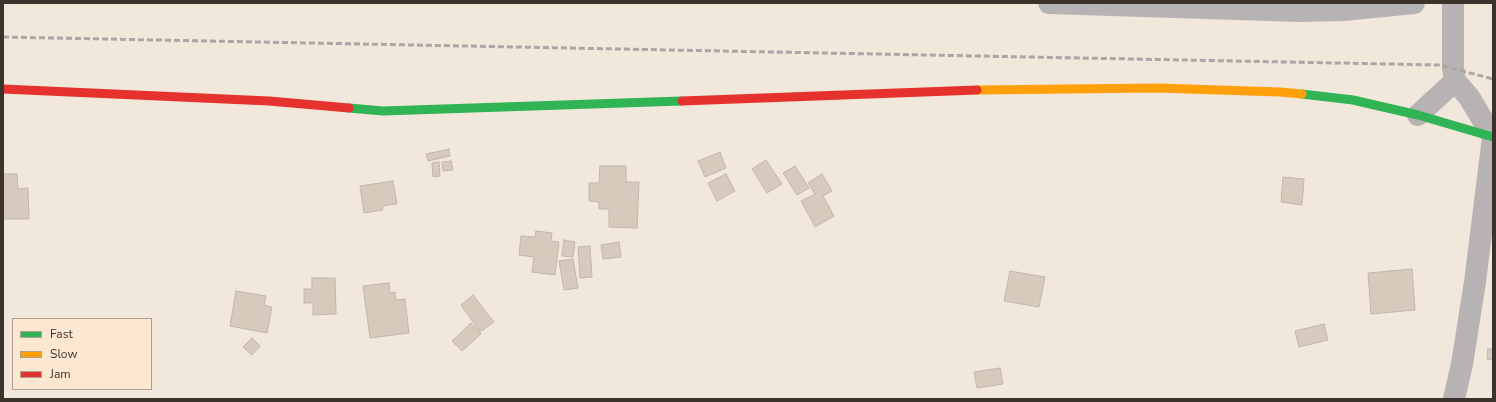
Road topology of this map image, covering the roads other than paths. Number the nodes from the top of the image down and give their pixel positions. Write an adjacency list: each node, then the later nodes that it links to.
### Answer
1 (1049, 3): 2 (street)
2 (1414, 3)
3 (1453, 3): 4 (street)
4 (1456, 81): 6 (street); 7 (street)
5 (3, 89): 6 (street)
6 (1418, 115): 7 (street)
7 (1493, 137): 8 (street)
8 (1454, 399)

